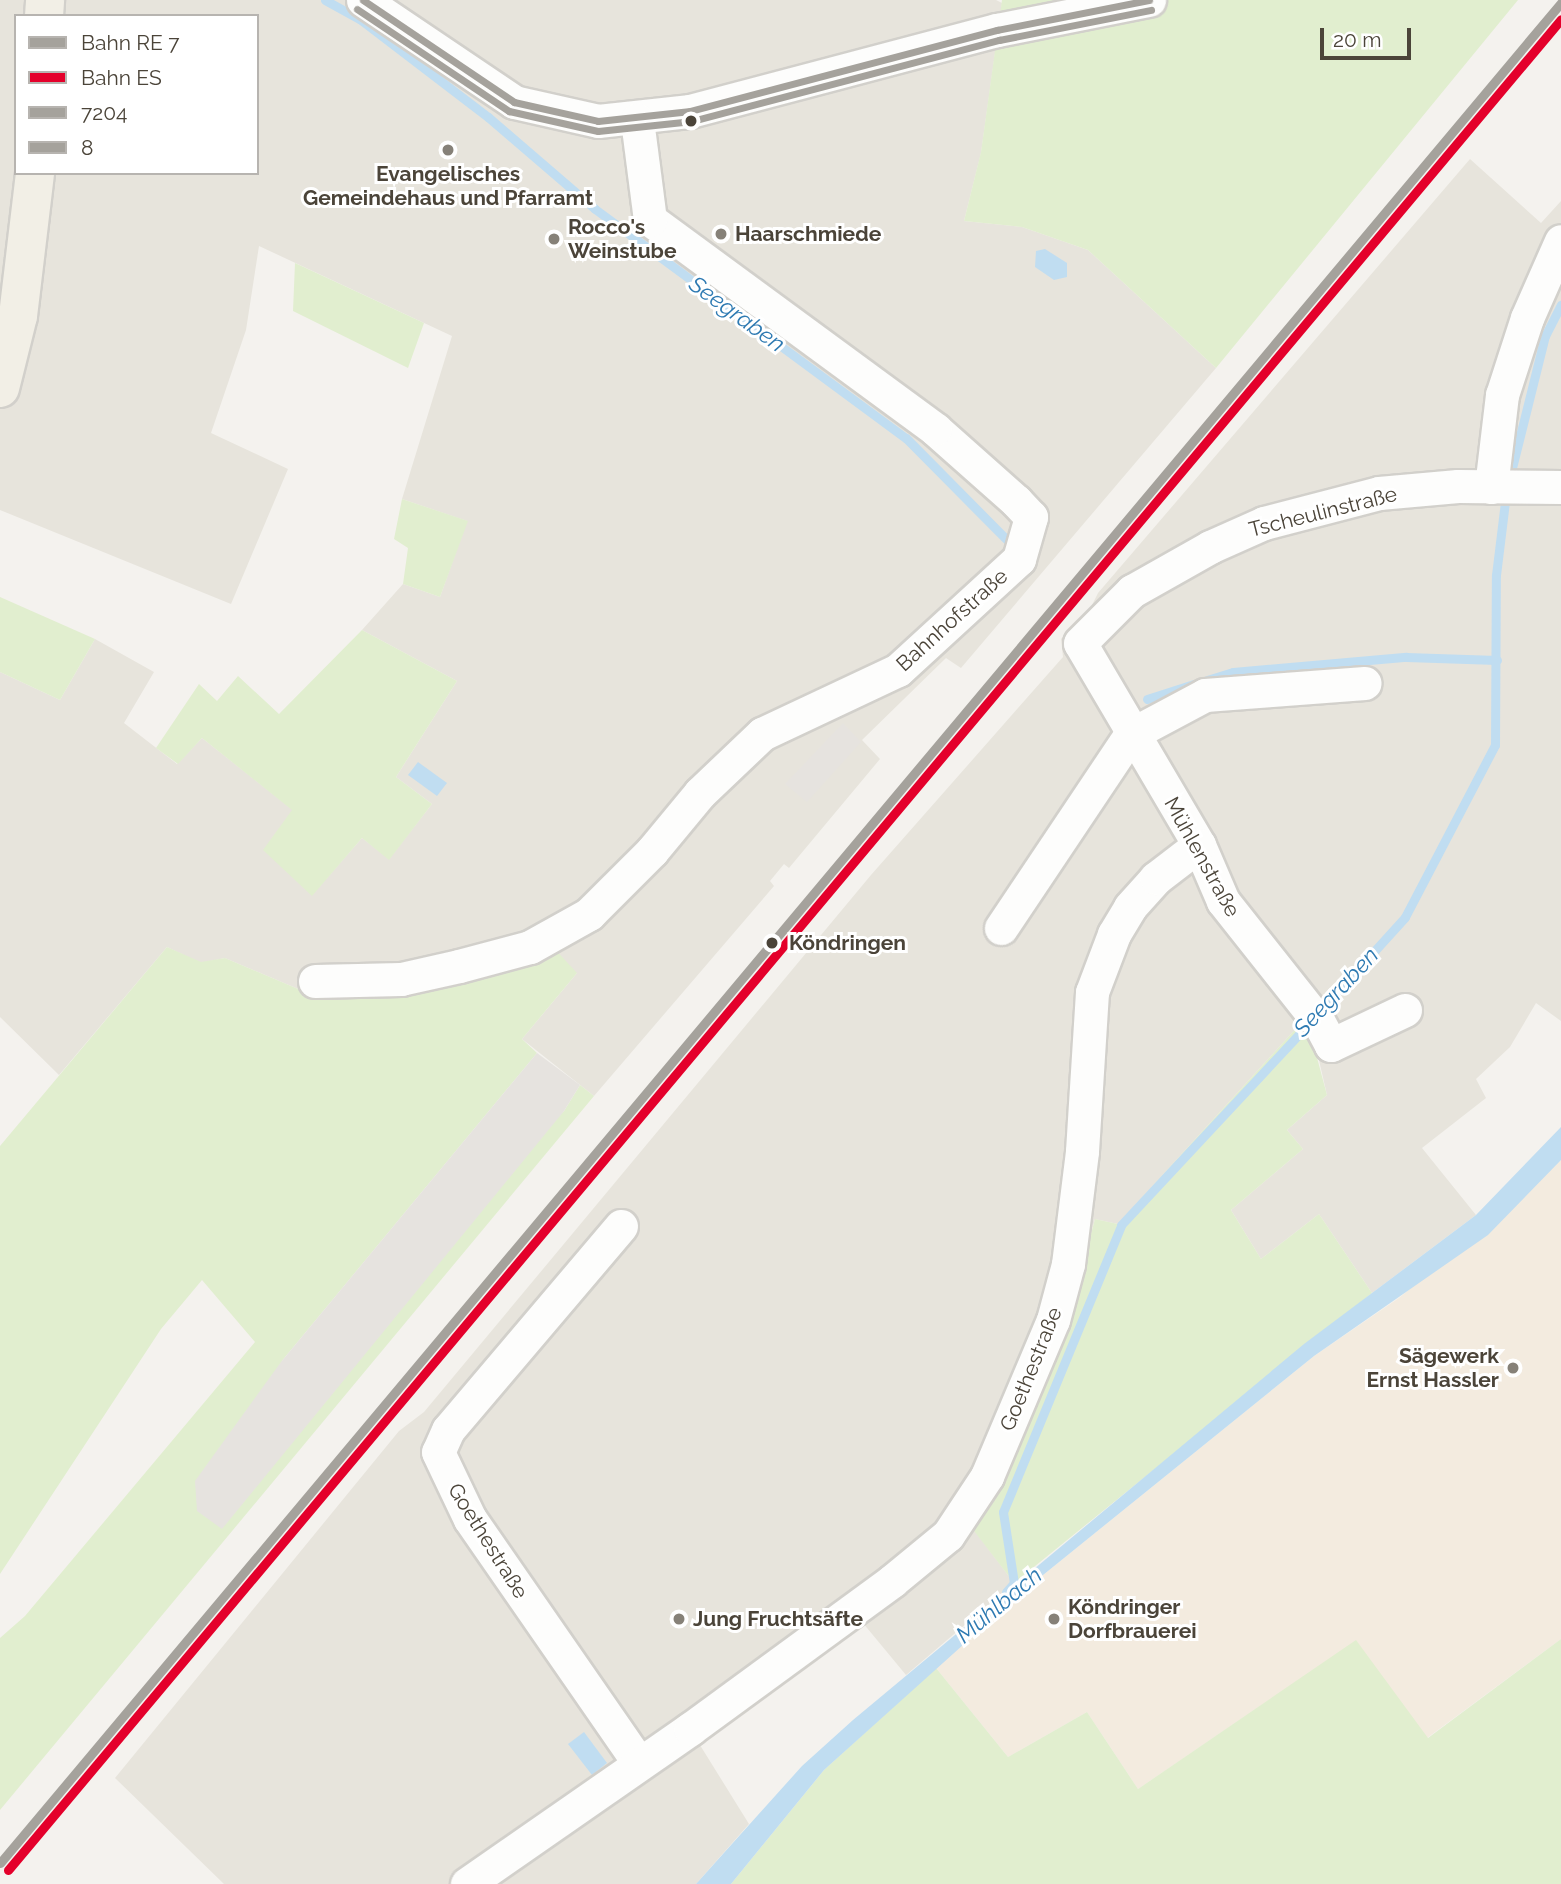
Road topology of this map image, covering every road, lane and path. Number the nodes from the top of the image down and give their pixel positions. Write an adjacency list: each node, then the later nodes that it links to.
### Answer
1 (363, 0): 3 (street)
2 (1149, 0): 3 (street)
3 (637, 120): 14 (street, Bahnhofstraße)
4 (35, 175): 6 (main road)
5 (1561, 241): 7 (street)
6 (0, 388)
7 (1491, 486): 8 (street, Tscheulinstraße); 9 (street, Tscheulinstraße)
8 (1561, 487)
9 (1080, 643): 11 (street, Mühlenstraße)
10 (1365, 683): 11 (street)
11 (1130, 735): 12 (street, Mühlenstraße); 13 (street)
12 (1199, 845): 15 (street, Mühlenstraße); 17 (street, Goethestraße)
13 (1001, 928)
14 (314, 981)
15 (1405, 1010)
16 (621, 1226): 17 (street, Goethestraße)
17 (638, 1762): 18 (street, Goethestraße)
18 (467, 1884)

